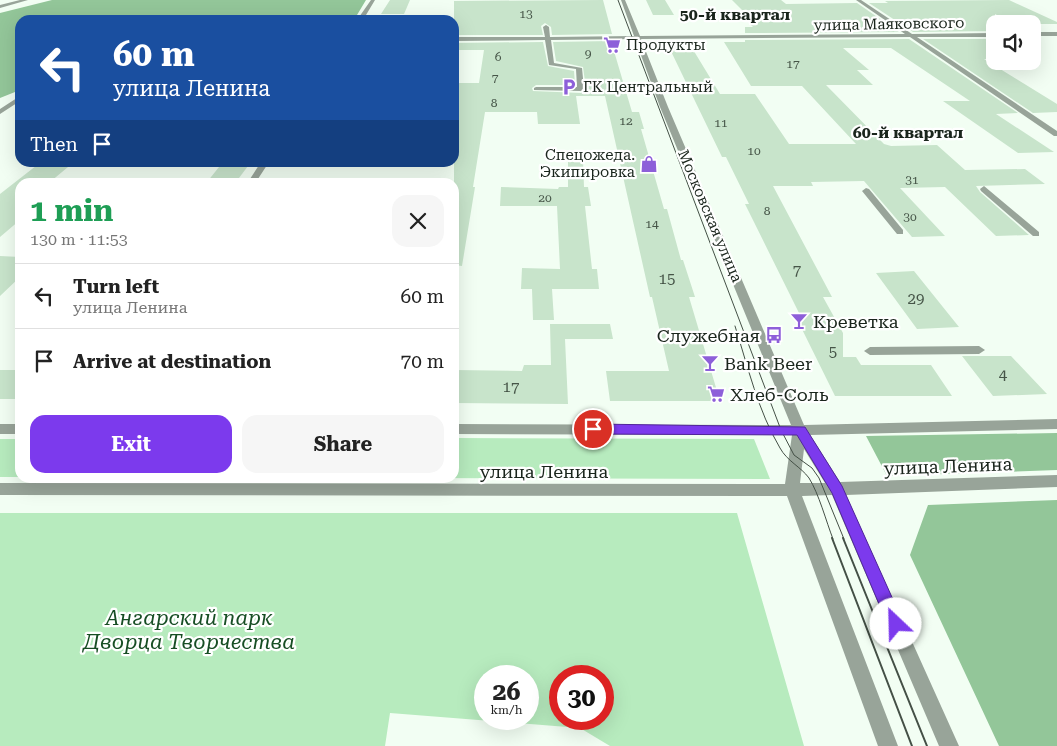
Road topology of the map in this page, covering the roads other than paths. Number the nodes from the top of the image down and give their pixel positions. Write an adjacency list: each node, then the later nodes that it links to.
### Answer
1 (26, 0): 5 (street)
2 (374, 0): 6 (street)
3 (623, 0): 14 (street, Московская улица)
4 (858, 0): 11 (street)
5 (0, 7)
6 (363, 15)
7 (546, 28): 13 (street)
8 (1041, 34): 9 (street)
9 (1057, 34)
10 (986, 35): 11 (street, улица Маяковского)
11 (911, 37): 14 (street, улица Маяковского); 18 (street)
12 (459, 39): 13 (street, улица Маяковского)
13 (547, 39): 14 (street, улица Маяковского); 15 (street)
14 (638, 39): 31 (street, Московская улица)
15 (536, 89)
16 (15, 102): 17 (street)
17 (0, 112)
18 (1057, 134)
19 (262, 167): 20 (street)
20 (255, 178)
21 (984, 189): 24 (street)
22 (866, 191): 23 (street)
23 (900, 232)
24 (1036, 234)
25 (979, 350): 26 (street)
26 (870, 351)
27 (1057, 424): 31 (street)
28 (0, 429): 29 (street)
29 (15, 429)
30 (459, 429): 31 (street)
31 (800, 430): 34 (street); 35 (street, Московская улица)
32 (1057, 481): 35 (street, улица Ленина)
33 (0, 489): 34 (street, улица Ленина)
34 (792, 490): 35 (street, улица Ленина); 36 (street)
35 (838, 490): 37 (street, Московская улица)
36 (888, 746)
37 (949, 746)

